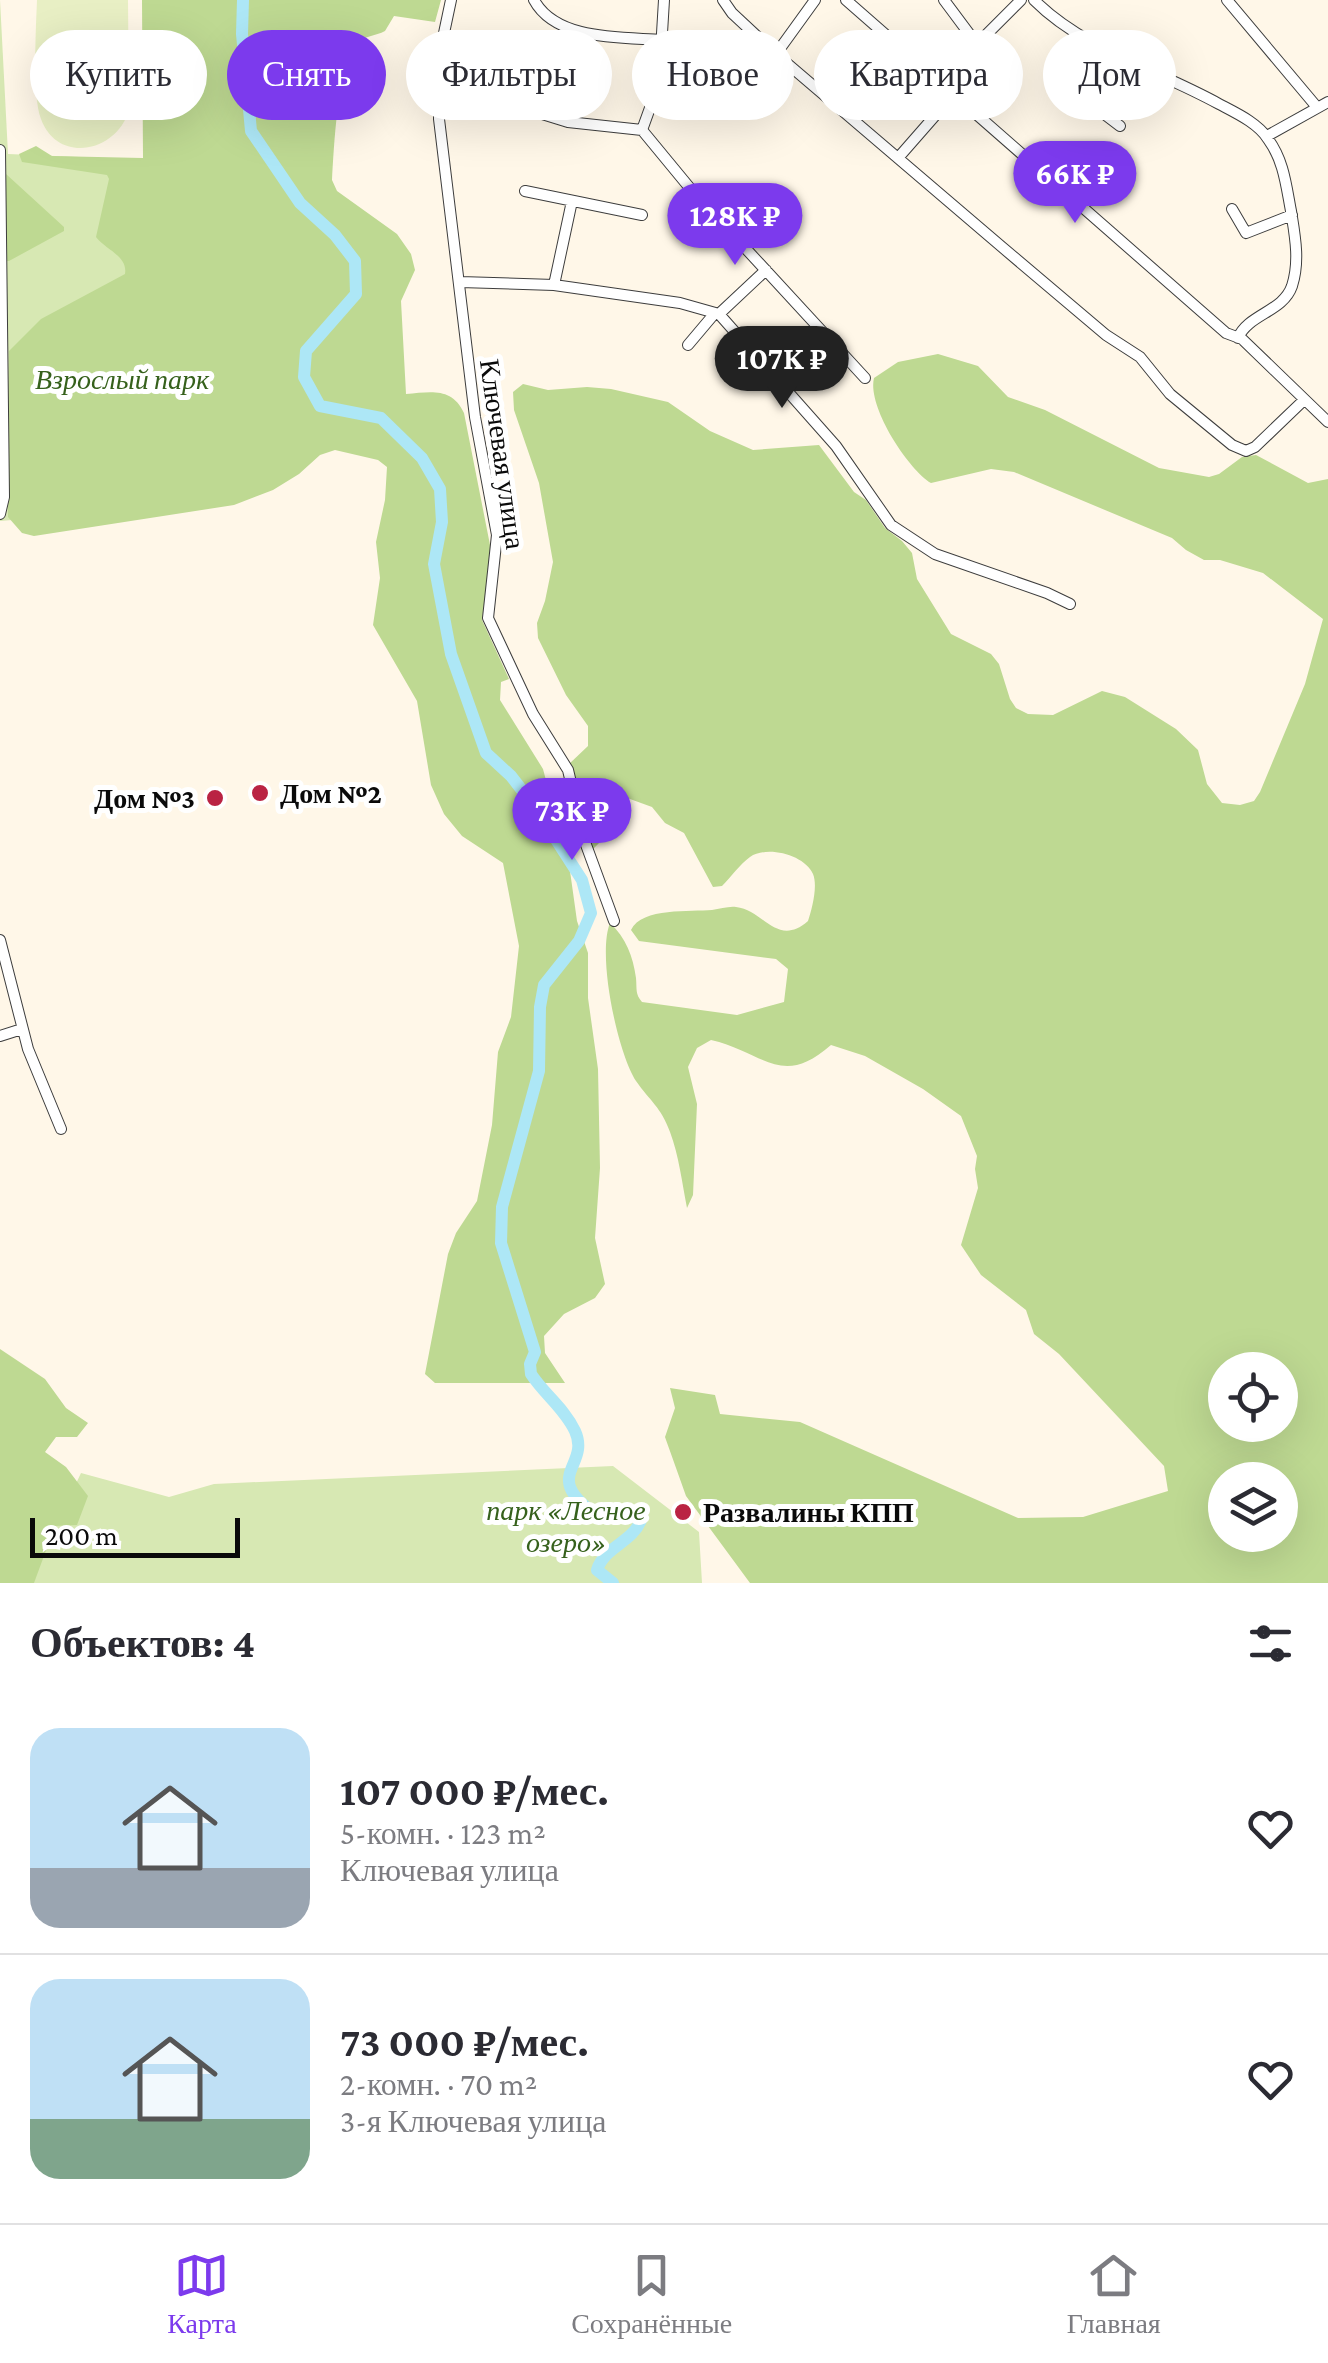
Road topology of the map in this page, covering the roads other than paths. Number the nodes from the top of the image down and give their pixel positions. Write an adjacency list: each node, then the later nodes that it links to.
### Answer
1 (451, 0): 40 (street, Ключевая улица)
2 (534, 0): 18 (street)
3 (664, 0): 11 (street)
4 (723, 0): 12 (street)
5 (815, 0): 13 (street)
6 (846, 0): 14 (street)
7 (944, 0): 15 (street)
8 (1021, 0): 16 (street)
9 (1034, 0): 17 (street)
10 (1227, 0): 21 (street)
11 (662, 30)
12 (750, 30)
13 (793, 30)
14 (880, 30)
15 (966, 30)
16 (990, 30)
17 (1071, 30)
18 (632, 37)
19 (794, 69): 31 (street)
20 (1176, 81): 29 (street)
21 (1322, 104): 29 (street)
22 (562, 120): 28 (street)
23 (646, 120): 28 (street)
24 (931, 120): 31 (street)
25 (984, 120): 43 (street)
26 (1112, 120): 27 (street)
27 (1120, 126)
28 (642, 130): 39 (street)
29 (1266, 136): 36 (street)
30 (0, 150): 48 (street)
31 (898, 158): 46 (street)
32 (525, 191): 33 (street)
33 (572, 201): 35 (street); 41 (street)
34 (1232, 209): 37 (street)
35 (642, 215)
36 (1292, 215): 37 (street); 43 (street)
37 (1246, 234): 38 (street)
38 (1232, 239)
39 (766, 270): 42 (street); 45 (street)
40 (460, 282): 41 (street); 50 (street, Ключевая улица)
41 (554, 285): 42 (street)
42 (717, 314): 44 (street); 49 (street)
43 (1238, 338): 46 (street)
44 (688, 346)
45 (865, 378)
46 (1304, 400): 47 (street)
47 (1328, 422)
48 (0, 514)
49 (1070, 604)
50 (614, 921)
51 (0, 940): 52 (street)
52 (22, 1030): 53 (street); 54 (street)
53 (0, 1036)
54 (62, 1129)

